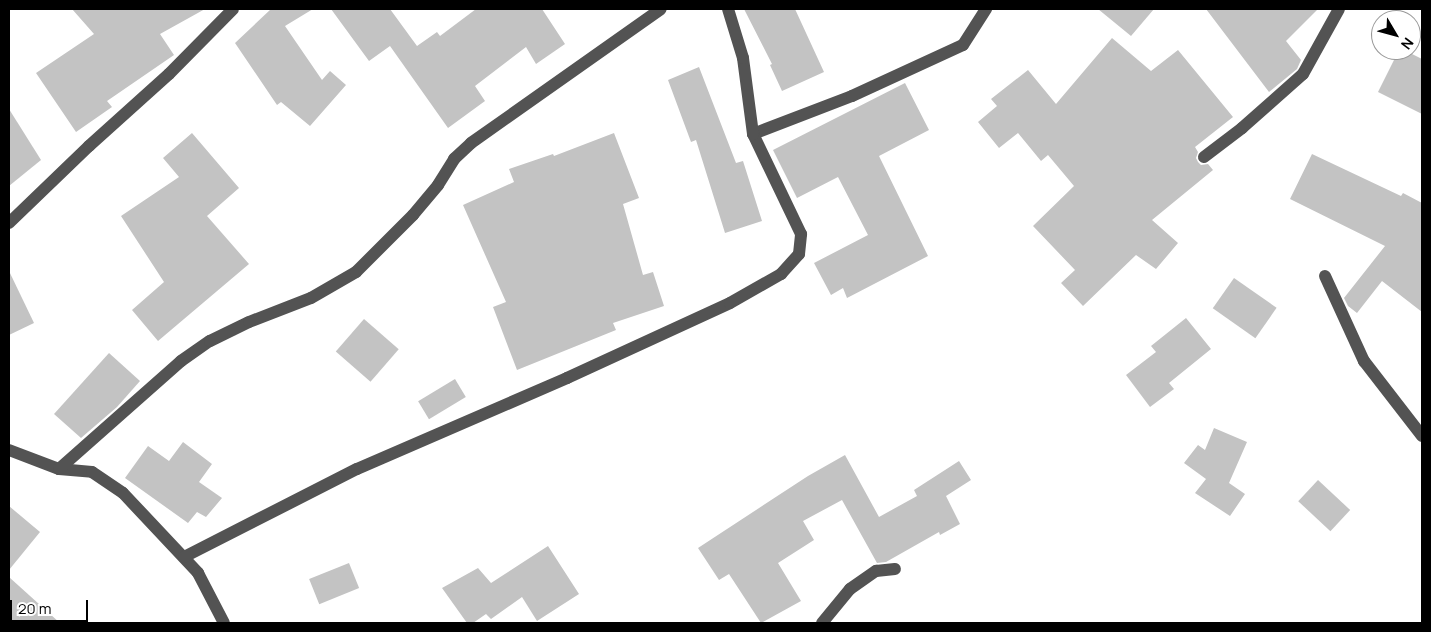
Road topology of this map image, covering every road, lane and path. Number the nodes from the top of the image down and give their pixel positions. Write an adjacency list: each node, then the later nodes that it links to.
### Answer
1 (233, 9): 8 (street)
2 (661, 9): 12 (street)
3 (728, 9): 6 (street)
4 (986, 9): 6 (street)
5 (1339, 9): 7 (street)
6 (753, 134): 13 (street)
7 (1204, 156)
8 (9, 223)
9 (1325, 276): 10 (street)
10 (1422, 436)
11 (9, 450): 12 (street)
12 (59, 469): 13 (street)
13 (184, 557): 15 (street)
14 (895, 569): 16 (street)
15 (224, 623)
16 (822, 623)

